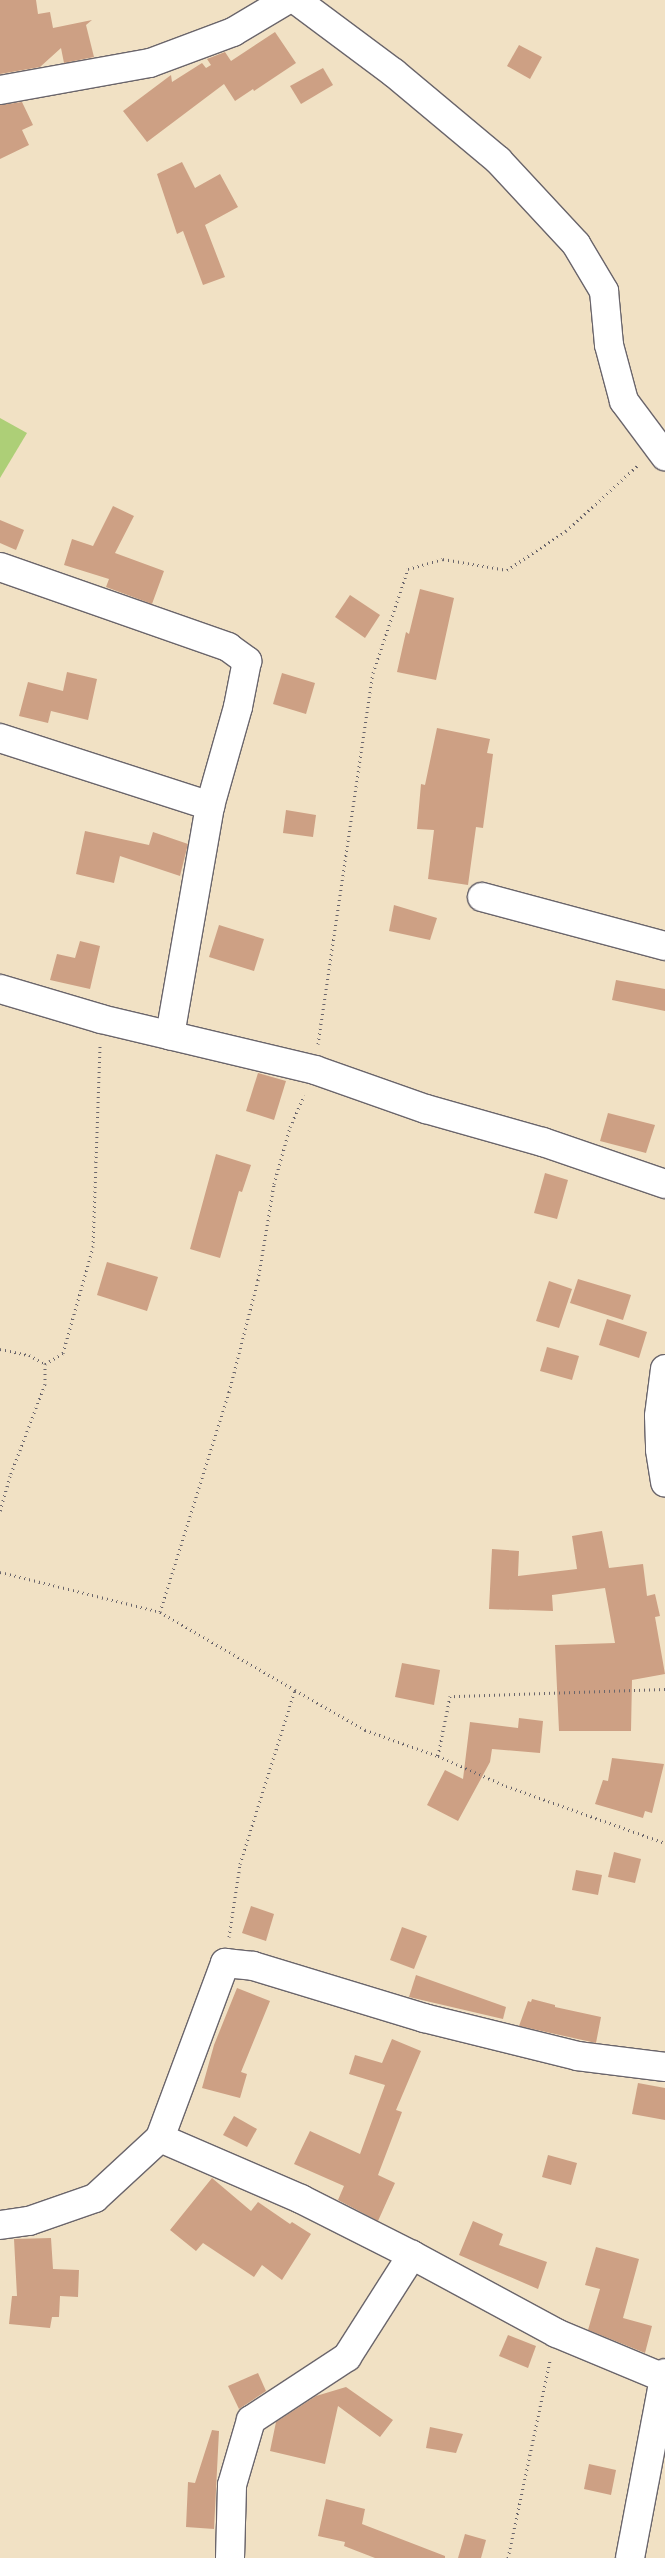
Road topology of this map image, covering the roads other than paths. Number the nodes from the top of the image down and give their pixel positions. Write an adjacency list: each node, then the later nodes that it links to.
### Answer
1 (287, 0): 3 (street)
2 (296, 0): 4 (street)
3 (0, 90)
4 (661, 452)
5 (0, 567): 7 (street)
6 (0, 738): 7 (street)
7 (210, 806): 11 (street)
8 (482, 897): 9 (street)
9 (665, 946)
10 (0, 989): 11 (street)
11 (170, 1036): 12 (street)
12 (665, 1184)
13 (665, 1370): 14 (street)
14 (665, 1483)
15 (665, 2067): 16 (street)
16 (160, 2138): 17 (street); 18 (street)
17 (0, 2225)
18 (412, 2255): 19 (street); 20 (street)
19 (665, 2376): 21 (street)
20 (230, 2558)
21 (630, 2558)

